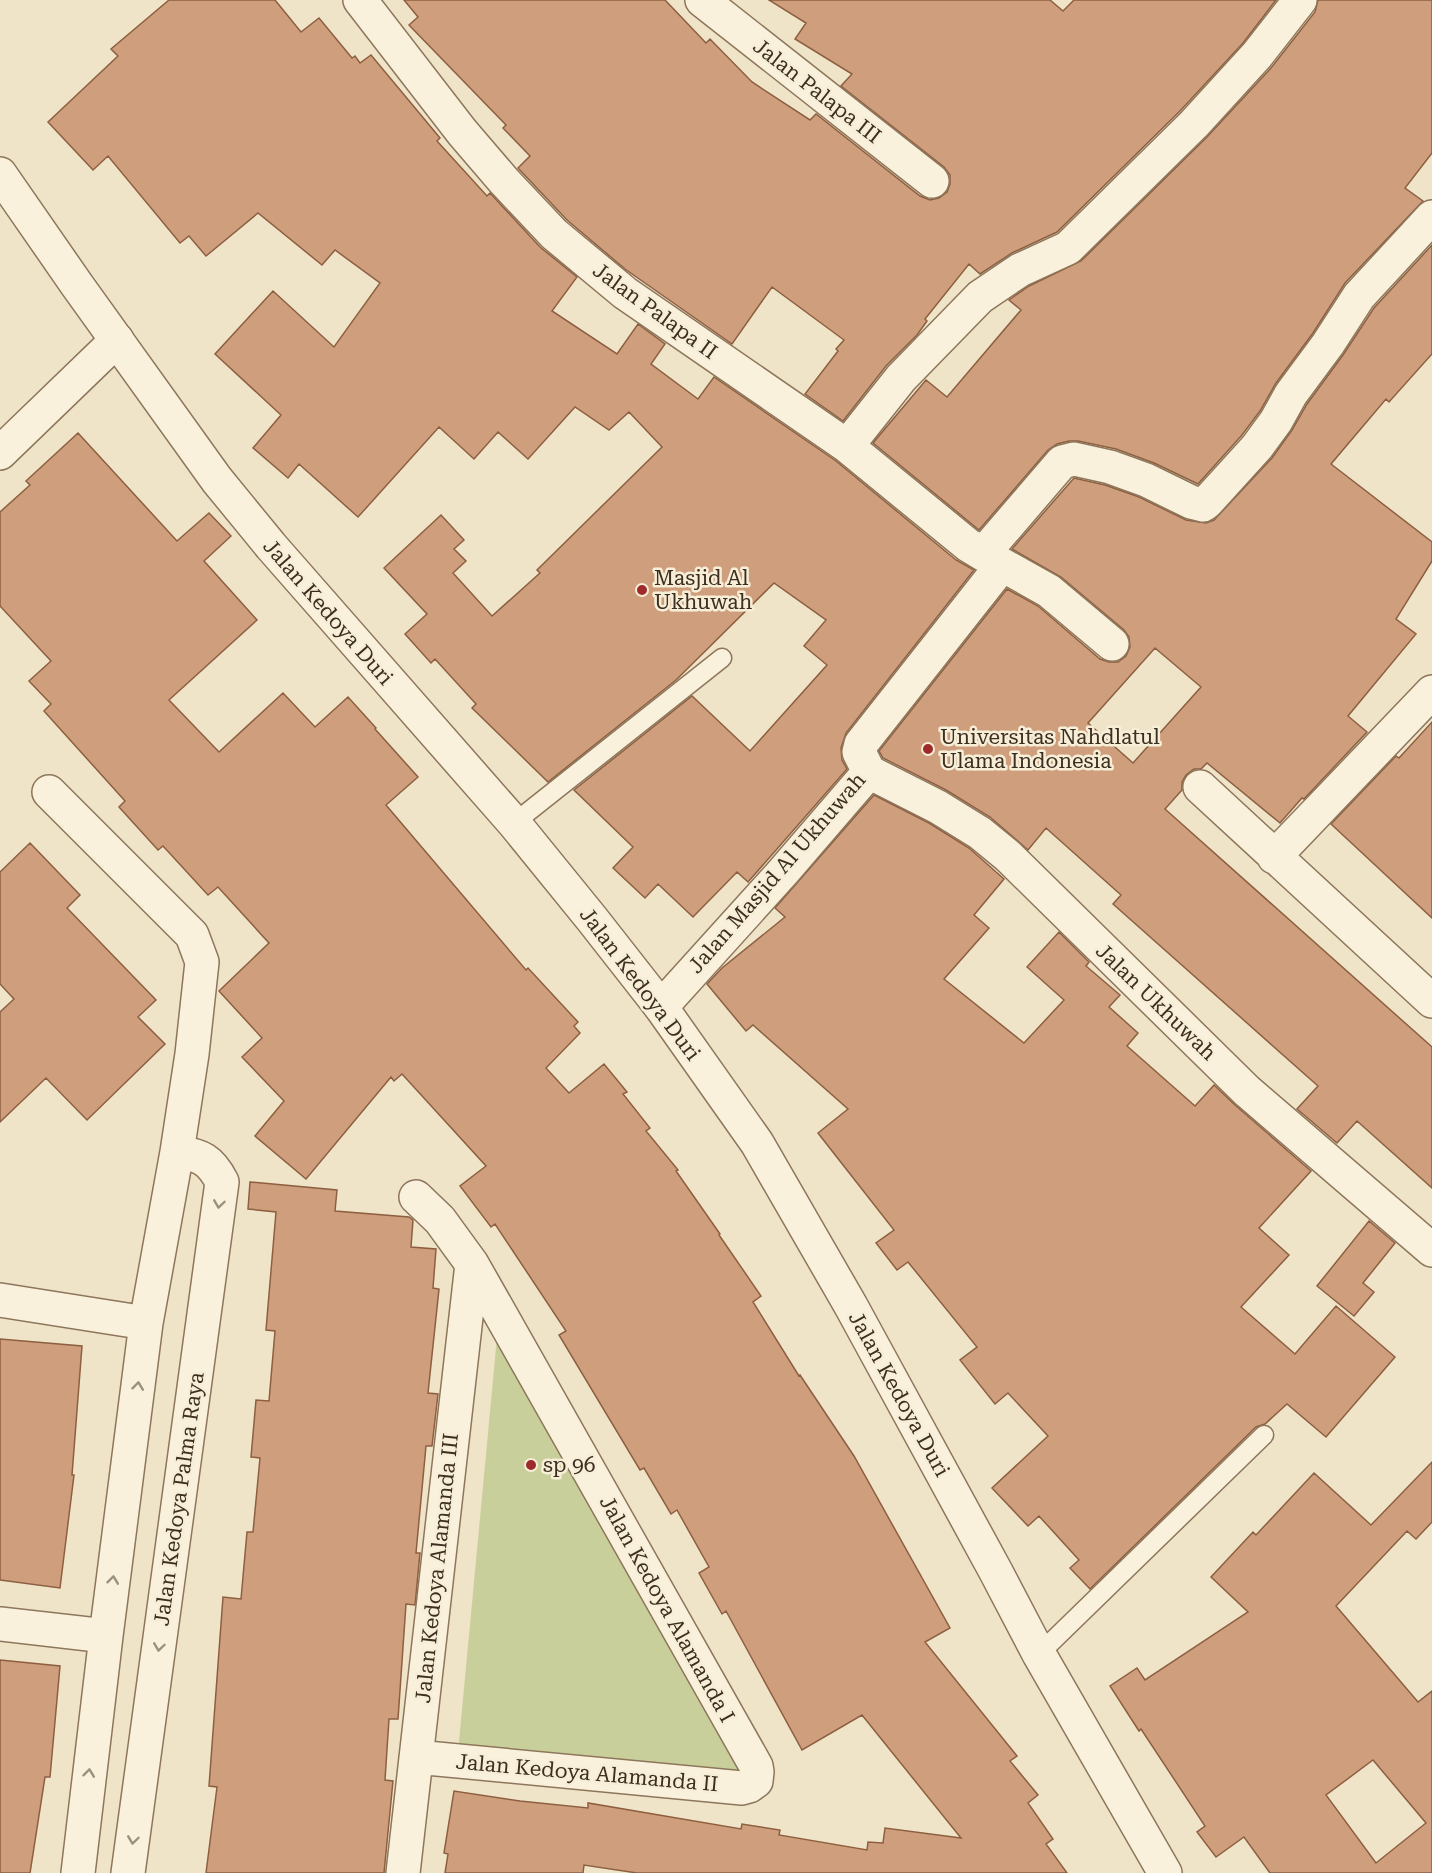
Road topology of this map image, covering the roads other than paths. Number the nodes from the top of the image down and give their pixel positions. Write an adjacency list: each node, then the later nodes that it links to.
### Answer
1 (360, 0): 8 (street, Jalan Palapa II)
2 (702, 0): 5 (street, Jalan Palapa III)
3 (1300, 0): 8 (street)
4 (0, 174): 7 (street, Jalan Kedoya Duri)
5 (932, 181)
6 (1432, 217): 10 (street)
7 (117, 340): 9 (street); 17 (street, Jalan Kedoya Duri)
8 (847, 446): 10 (street, Jalan Palapa II)
9 (0, 453)
10 (992, 560): 11 (street, Jalan Palapa II); 14 (street, Jalan Masjid Al Ukhuwah)
11 (1112, 644)
12 (722, 658): 17 (lane)
13 (1432, 692): 18 (street)
14 (869, 772): 20 (street, Jalan Masjid Al Ukhuwah); 23 (street, Jalan Ukhuwah)
15 (1200, 787): 18 (street)
16 (49, 792): 21 (street)
17 (514, 823): 20 (street, Jalan Kedoya Duri)
18 (1274, 857): 19 (street)
19 (1432, 1001)
20 (661, 1007): 30 (street, Jalan Kedoya Duri)
21 (177, 1152): 26 (street); 34 (street, Jalan Kedoya Palma Raya, one-way to 34)
22 (416, 1197): 24 (street, Jalan Kedoya Alamanda I)
23 (1432, 1250)
24 (472, 1264): 31 (street, Jalan Kedoya Alamanda III); 32 (street, Jalan Kedoya Alamanda I)
25 (0, 1300): 26 (street)
26 (146, 1323): 29 (street, one-way to 26)
27 (1264, 1436): 30 (lane)
28 (0, 1624): 29 (street)
29 (106, 1636): 33 (street, one-way to 29)
30 (1039, 1654): 36 (street, Jalan Kedoya Duri)
31 (416, 1757): 32 (street, Jalan Kedoya Alamanda II); 35 (street, Jalan Kedoya Alamanda III)
32 (756, 1781)
33 (78, 1873)
34 (128, 1873)
35 (403, 1873)
36 (1165, 1873)

